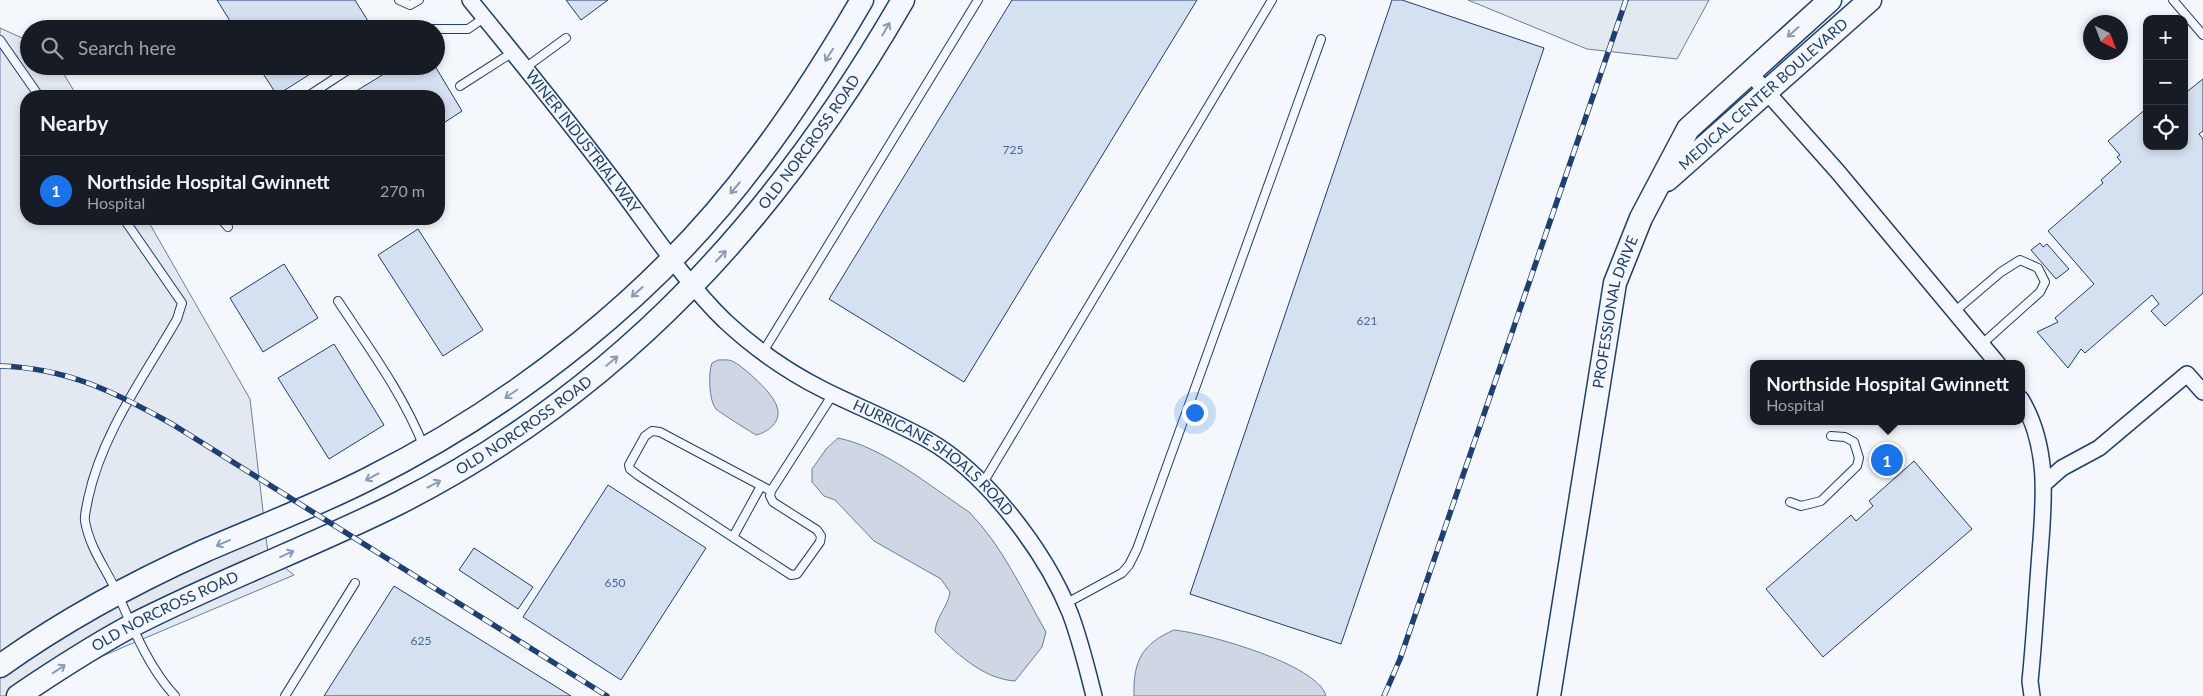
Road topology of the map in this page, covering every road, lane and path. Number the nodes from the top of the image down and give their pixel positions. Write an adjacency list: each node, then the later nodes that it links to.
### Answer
1 (399, 0): 2 (lane)
2 (420, 0)
3 (470, 0): 11 (street, WINER INDUSTRIAL WAY)
4 (862, 0): 29 (main road, OLD NORCROSS ROAD, one-way to 29)
5 (903, 0): 30 (main road, OLD NORCROSS ROAD, one-way to 5)
6 (978, 0): 34 (lane)
7 (1272, 0): 41 (lane)
8 (1830, 0): 20 (main road, PROFESSIONAL DRIVE, one-way to 20)
9 (1870, 0): 26 (main road, MEDICAL CENTER BOULEVARD)
10 (2173, 0): 13 (lane)
11 (484, 18): 12 (lane); 17 (street, WINER INDUSTRIAL WAY)
12 (445, 29)
13 (2203, 35)
14 (566, 38): 18 (lane)
15 (1321, 39): 49 (lane)
16 (0, 40): 19 (lane)
17 (513, 52): 18 (street, WINER INDUSTRIAL WAY); 23 (lane)
18 (525, 68): 29 (street, WINER INDUSTRIAL WAY)
19 (20, 69)
20 (1749, 72): 26 (street); 27 (main road, PROFESSIONAL DRIVE)
21 (24, 75): 24 (lane)
22 (340, 75): 25 (lane)
23 (460, 86)
24 (35, 90)
25 (317, 90)
26 (1766, 93): 27 (main road, MEDICAL CENTER BOULEVARD); 32 (street)
27 (1657, 189): 56 (main road, PROFESSIONAL DRIVE)
28 (128, 225): 48 (lane)
29 (672, 258): 30 (street, WINER INDUSTRIAL WAY); 40 (main road, OLD NORCROSS ROAD, one-way to 40)
30 (694, 285): 34 (street, HURRICANE SHOALS ROAD); 50 (main road, OLD NORCROSS ROAD, one-way to 30)
31 (338, 301): 40 (lane)
32 (1954, 312): 33 (street); 33 (lane)
33 (1982, 344): 35 (street)
34 (763, 352): 37 (street, HURRICANE SHOALS ROAD)
35 (1995, 360)
36 (2203, 392): 42 (street)
37 (833, 394): 41 (street, HURRICANE SHOALS ROAD); 44 (lane)
38 (2025, 406): 42 (street)
39 (1831, 436): 45 (lane)
40 (424, 448): 48 (main road, OLD NORCROSS ROAD, one-way to 48)
41 (983, 483): 49 (street, HURRICANE SHOALS ROAD)
42 (2044, 483): 57 (street)
43 (761, 486): 44 (lane); 46 (lane); 46 (lane)
44 (771, 491): 46 (lane)
45 (1790, 502)
46 (733, 537)
47 (355, 583): 54 (lane)
48 (118, 594): 50 (lane); 51 (main road, OLD NORCROSS ROAD)
49 (1065, 604): 55 (street, HURRICANE SHOALS ROAD)
50 (132, 626): 52 (main road, OLD NORCROSS ROAD, one-way to 50); 53 (lane)
51 (0, 666)
52 (18, 696)
53 (175, 696)
54 (285, 696)
55 (1094, 696)
56 (1549, 696)
57 (2032, 696)

